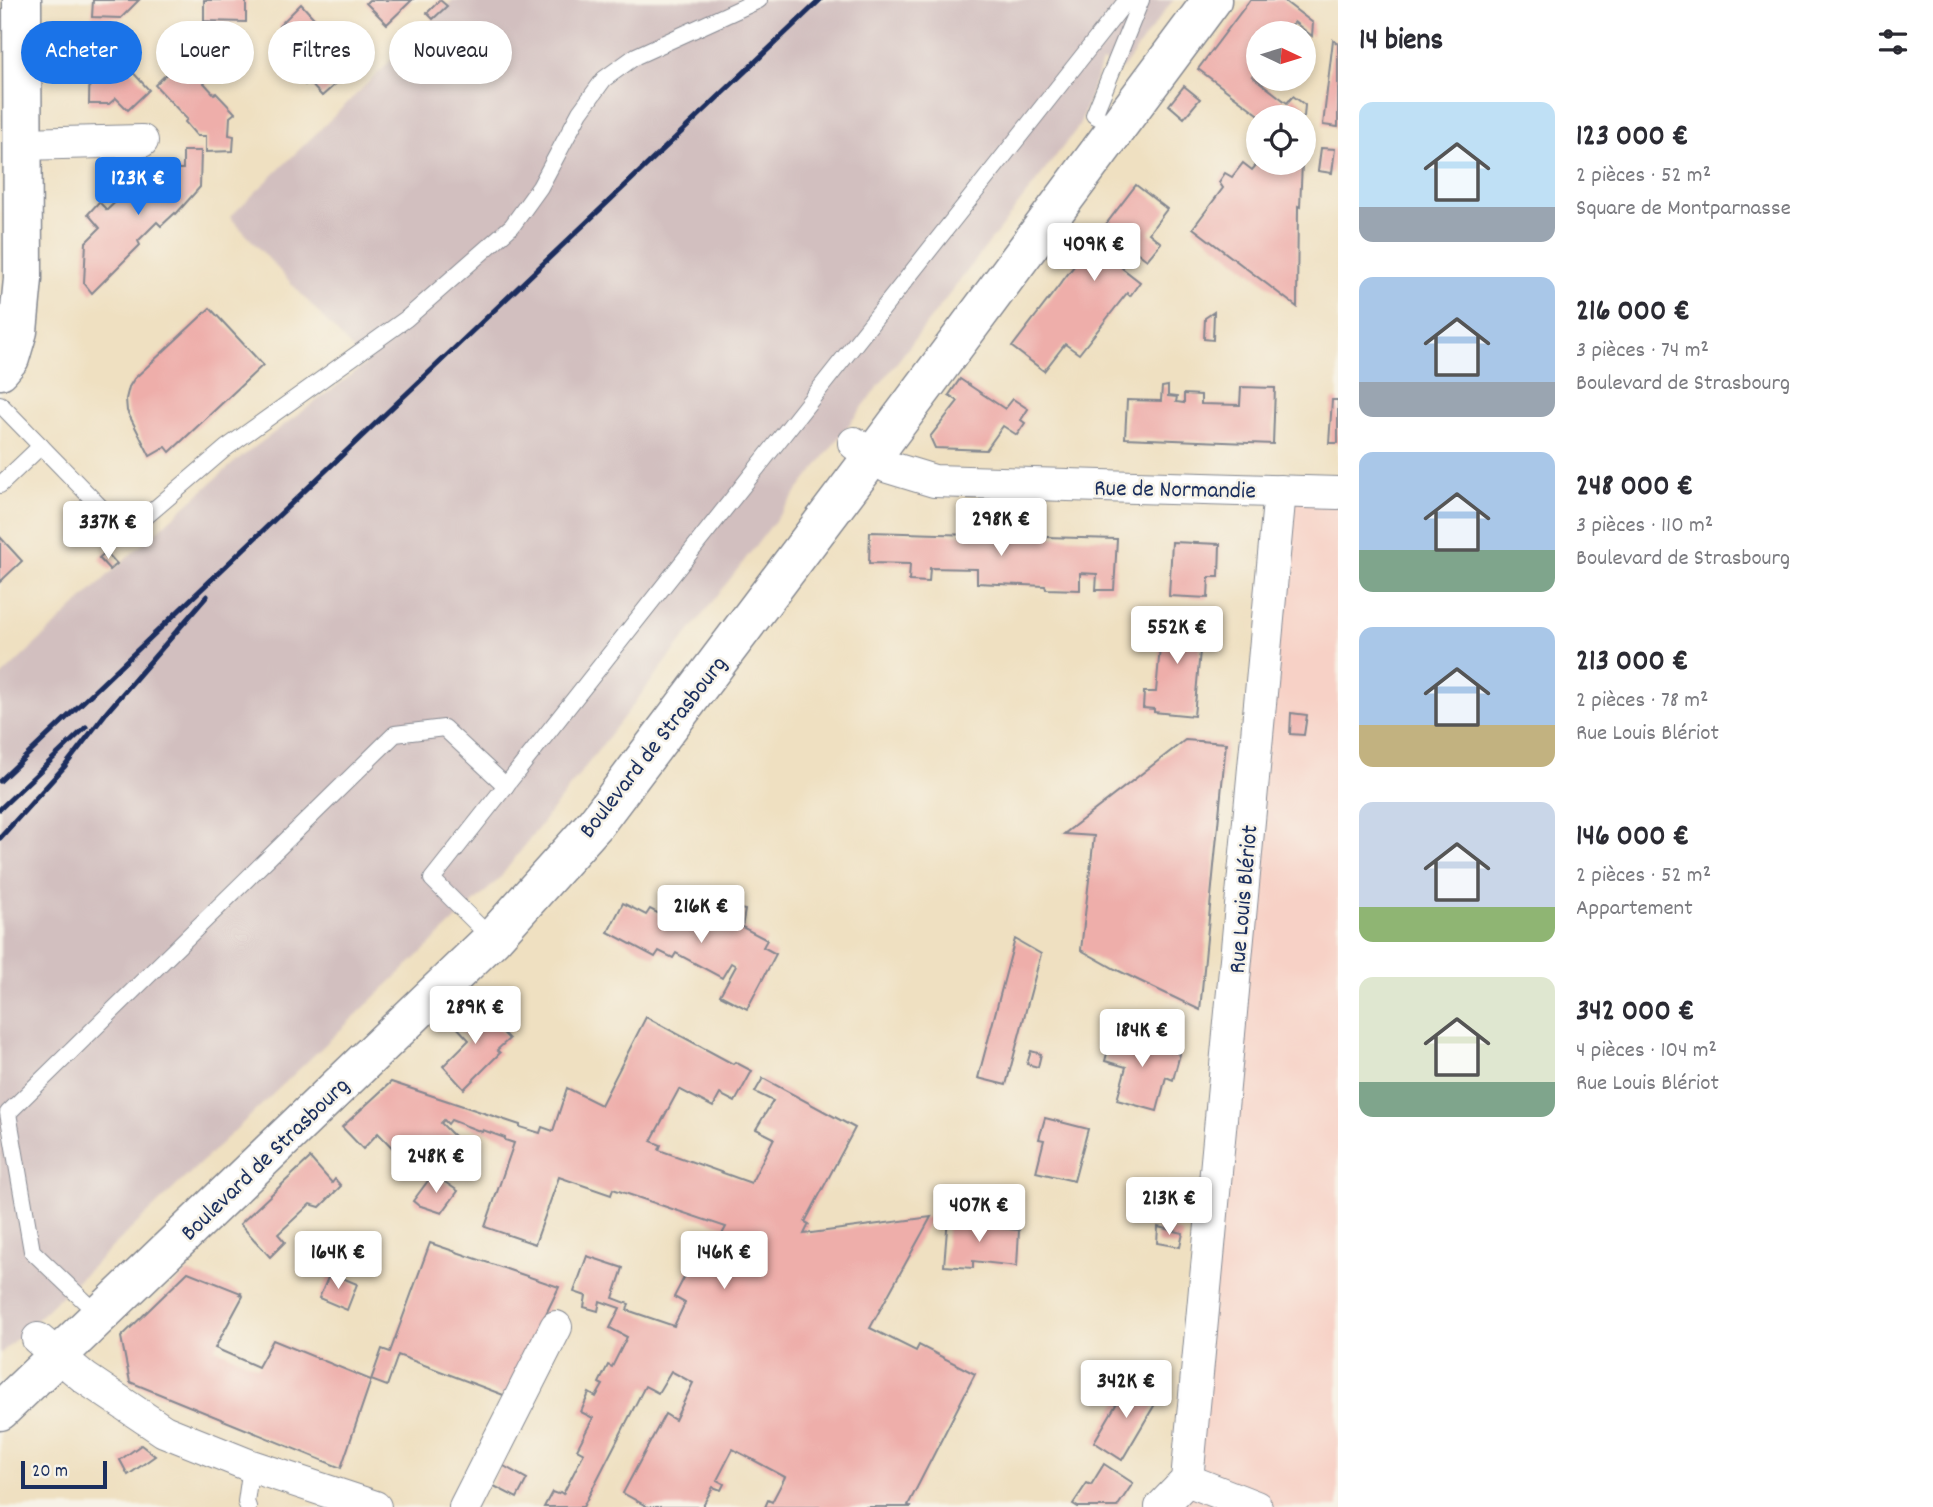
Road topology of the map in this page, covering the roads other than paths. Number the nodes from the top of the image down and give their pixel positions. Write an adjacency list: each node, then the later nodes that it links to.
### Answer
1 (22, 0): 8 (street)
2 (759, 0): 11 (lane)
3 (1127, 0): 16 (lane)
4 (1141, 0): 6 (lane)
5 (1212, 0): 6 (street, Boulevard de Strasbourg)
6 (1117, 127): 12 (street, Boulevard de Strasbourg)
7 (142, 141): 8 (street)
8 (22, 144): 9 (street)
9 (0, 370)
10 (0, 404): 11 (lane)
11 (41, 446): 13 (lane)
12 (863, 450): 14 (street, Rue de Normandie); 17 (street, Boulevard de Strasbourg)
13 (0, 485)
14 (1280, 491): 15 (street, Rue de Normandie); 23 (street, Rue Louis Blériot)
15 (1338, 493)
16 (506, 786): 17 (lane); 18 (lane)
17 (492, 939): 18 (street, Boulevard de Strasbourg)
18 (100, 1316): 20 (street, Boulevard de Strasbourg)
19 (556, 1327): 26 (street)
20 (48, 1348): 21 (street, Boulevard de Strasbourg); 22 (street)
21 (0, 1411)
22 (251, 1466): 24 (lane); 25 (street)
23 (1187, 1480): 27 (street); 28 (street)
24 (247, 1507)
25 (375, 1507)
26 (465, 1507)
27 (1161, 1507)
28 (1256, 1507)

